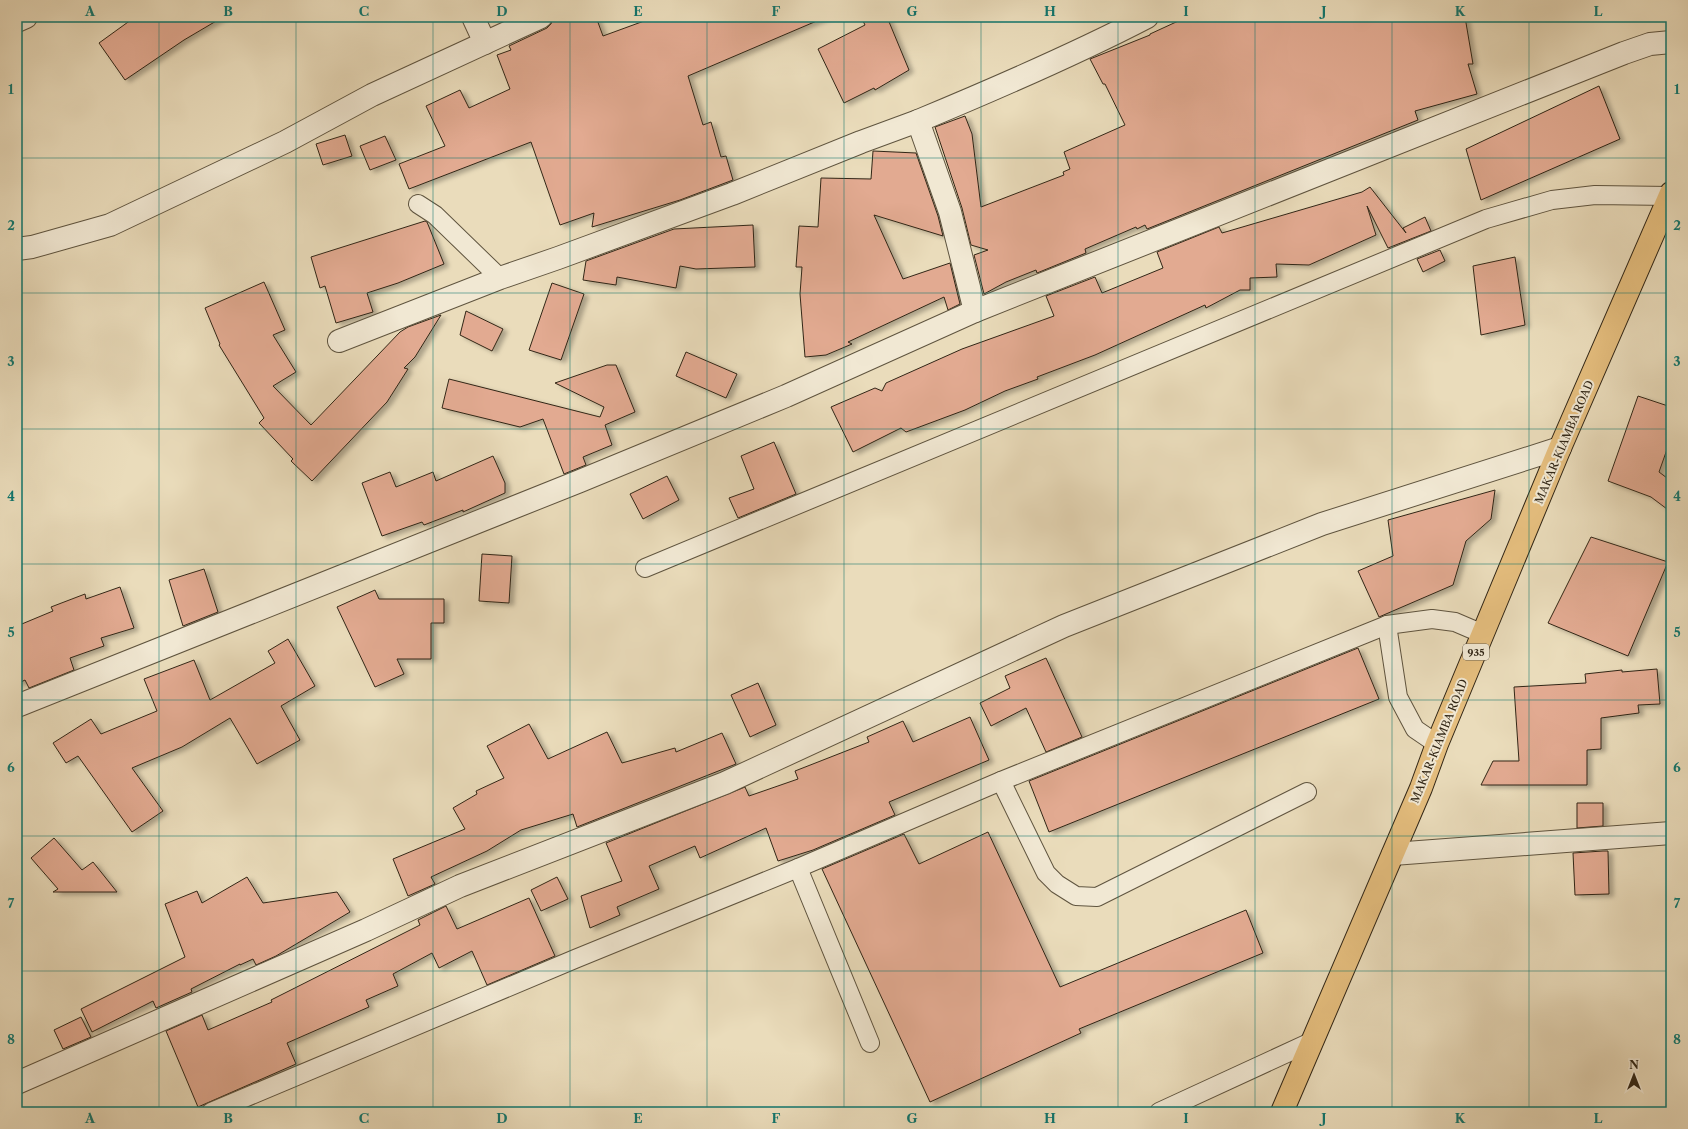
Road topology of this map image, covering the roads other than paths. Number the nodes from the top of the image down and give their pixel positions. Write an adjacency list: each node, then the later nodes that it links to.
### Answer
1 (26, 17): 5 (street)
2 (474, 17): 7 (street)
3 (541, 17): 7 (street)
4 (1147, 17): 8 (street)
5 (17, 21)
6 (1671, 42): 13 (street)
7 (485, 43): 11 (street)
8 (918, 121): 12 (street); 13 (street)
9 (1670, 195): 15 (main road, MAKAR-KIAMBA ROAD / 935); 16 (lane)
10 (418, 204): 12 (lane)
11 (17, 249)
12 (500, 278): 14 (street)
13 (975, 311): 19 (street)
14 (339, 341)
15 (1560, 448): 18 (main road, MAKAR-KIAMBA ROAD / 935); 28 (street)
16 (645, 568)
17 (1387, 625): 18 (lane); 20 (lane); 21 (lane)
18 (1483, 634): 20 (main road, MAKAR-KIAMBA ROAD / 935)
19 (17, 706)
20 (1437, 744): 24 (main road, MAKAR-KIAMBA ROAD / 935)
21 (1001, 781): 22 (lane); 25 (lane)
22 (1307, 792)
23 (1671, 833): 24 (street)
24 (1393, 854): 26 (main road, MAKAR-KIAMBA ROAD / 935)
25 (798, 868): 27 (lane); 29 (lane)
26 (1313, 1041): 30 (lane); 31 (main road, MAKAR-KIAMBA ROAD / 935)
27 (870, 1043)
28 (17, 1082)
29 (211, 1112)
30 (1159, 1112)
31 (1282, 1112)

